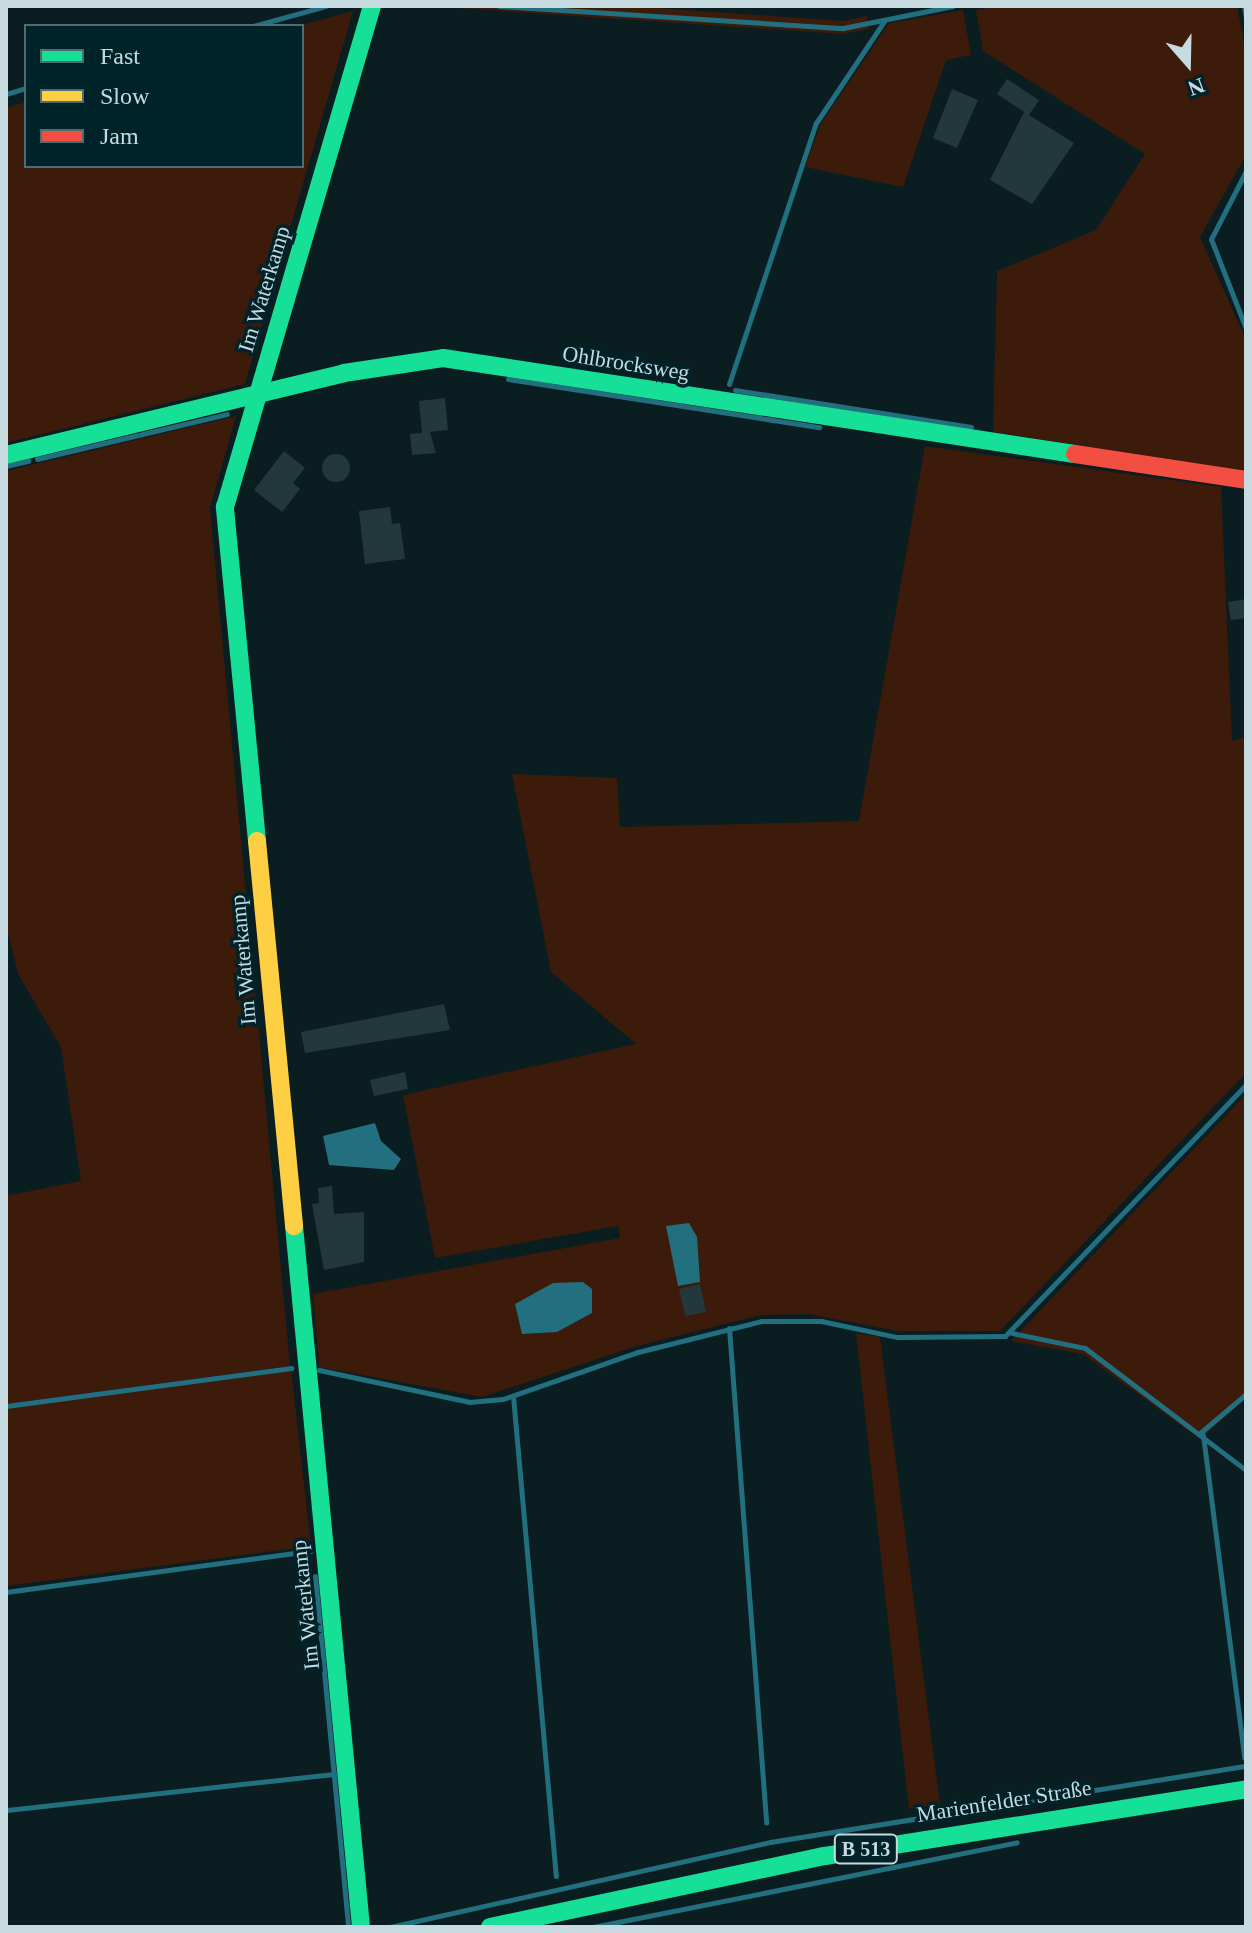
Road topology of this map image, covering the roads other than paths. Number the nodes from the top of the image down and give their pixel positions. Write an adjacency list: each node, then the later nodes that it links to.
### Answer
1 (369, 13): 2 (street, Im Waterkamp)
2 (258, 393): 3 (street, Ohlbrocksweg); 4 (street, Ohlbrocksweg); 6 (street, Im Waterkamp)
3 (6, 455)
4 (1246, 480)
5 (1246, 1789): 7 (street, Marienfelder Straße / B 513)
6 (361, 1927)
7 (490, 1927)

